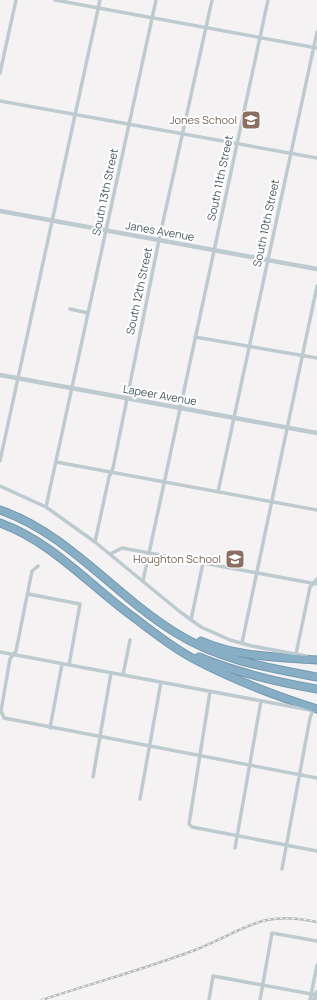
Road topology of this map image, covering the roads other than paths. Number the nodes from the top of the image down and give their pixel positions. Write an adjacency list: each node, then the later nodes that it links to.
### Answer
1 (16, 0): 13 (street)
2 (55, 0): 7 (street)
3 (100, 0): 7 (street)
4 (156, 0): 8 (street, South 13th Street)
5 (212, 0): 9 (street, South 12th Street)
6 (268, 0): 11 (street, South 11th Street)
7 (98, 8): 8 (street); 15 (street)
8 (152, 18): 9 (street); 16 (street, South 13th Street)
9 (206, 28): 11 (street); 17 (street, South 12th Street)
10 (317, 32): 12 (street, South 10th Street)
11 (260, 38): 12 (street); 18 (street, South 11th Street)
12 (315, 48): 19 (street, South 10th Street)
13 (0, 73)
14 (0, 100): 15 (street)
15 (75, 114): 16 (street); 22 (street)
16 (129, 124): 17 (street); 23 (street, South 13th Street)
17 (182, 134): 18 (street); 24 (street, South 12th Street)
18 (236, 144): 19 (street); 25 (street, South 11th Street)
19 (290, 154): 20 (street); 26 (street, South 10th Street)
20 (317, 158)
21 (0, 211): 22 (street, Janes Avenue)
22 (51, 220): 23 (street, Janes Avenue); 36 (street)
23 (105, 230): 24 (street, Janes Avenue); 30 (street, South 13th Street)
24 (159, 240): 25 (street, Janes Avenue); 38 (street, South 12th Street)
25 (213, 250): 26 (street, Janes Avenue); 31 (street, South 11th Street)
26 (267, 260): 27 (street, Janes Avenue); 32 (street, South 10th Street)
27 (317, 269)
28 (317, 286): 33 (street)
29 (70, 309): 30 (street)
30 (88, 313): 37 (street, South 13th Street)
31 (195, 337): 32 (street); 39 (street, South 11th Street)
32 (248, 346): 33 (street); 40 (street, South 10th Street)
33 (303, 356): 34 (street); 41 (street)
34 (317, 358)
35 (0, 374): 36 (street, Lapeer Avenue)
36 (18, 378): 37 (street, Lapeer Avenue); 43 (street)
37 (72, 388): 38 (street, Lapeer Avenue); 45 (street, South 13th Street)
38 (127, 398): 39 (street, Lapeer Avenue); 46 (street, South 12th Street)
39 (180, 407): 40 (street, Lapeer Avenue); 47 (street, South 11th Street)
40 (233, 417): 41 (street, Lapeer Avenue); 49 (street, South 10th Street)
41 (287, 427): 42 (street, Lapeer Avenue); 50 (street)
42 (317, 432)
43 (1, 451): 44 (street)
44 (0, 461)
45 (56, 462): 46 (street); 51 (street, South 13th Street)
46 (111, 472): 47 (street); 55 (street, South 12th Street)
47 (164, 482): 49 (street); 56 (street, South 11th Street)
48 (0, 486): 51 (street)
49 (218, 492): 50 (street)
50 (272, 502): 53 (street); 60 (street)
51 (46, 507): 55 (street)
52 (0, 510): 66 (highway)
53 (317, 510)
54 (0, 523): 69 (highway)
55 (95, 542): 57 (street)
56 (149, 553): 57 (street); 58 (street); 62 (street, South 11th Street)
57 (110, 554): 62 (street)
58 (203, 563): 60 (street); 65 (street)
59 (38, 566): 64 (street)
60 (257, 573): 63 (street); 68 (street)
61 (317, 579): 63 (street)
62 (143, 581): 65 (street)
63 (315, 583): 71 (street)
64 (28, 594): 72 (street); 75 (street)
65 (191, 620): 68 (street)
66 (167, 627): 73 (highway); 78 (highway)
67 (130, 640): 77 (street)
68 (242, 643): 71 (street)
69 (172, 644): 80 (highway); 83 (highway)
70 (0, 652): 72 (street)
71 (296, 654): 73 (street)
72 (12, 655): 74 (street); 84 (street)
73 (317, 659)
74 (62, 664): 75 (street); 84 (street)
75 (69, 666): 76 (street)
76 (111, 673): 77 (street); 85 (street)
77 (123, 675): 79 (street)
78 (317, 677)
79 (161, 682): 81 (street); 86 (street)
80 (317, 689)
81 (210, 692): 82 (street); 87 (street)
82 (261, 701): 83 (street); 88 (street)
83 (316, 710): 89 (street)
84 (50, 728): 85 (street)
85 (100, 737): 86 (street); 90 (street)
86 (150, 746): 87 (street); 92 (street)
87 (200, 756): 88 (street); 93 (street)
88 (250, 765): 89 (street); 93 (street)
89 (299, 774): 91 (street); 94 (street)
90 (93, 777)
91 (317, 778)
92 (140, 799)
93 (237, 836): 94 (street); 95 (street)
94 (287, 846): 96 (street); 97 (street)
95 (235, 848)
96 (317, 851)
97 (282, 869)
98 (317, 941): 100 (street)
99 (317, 965): 101 (street)
100 (262, 985): 101 (street); 102 (street); 103 (street)
101 (315, 994): 104 (street); 105 (street)
102 (209, 1000)
103 (260, 1000)
104 (310, 1000)
105 (314, 1000)

